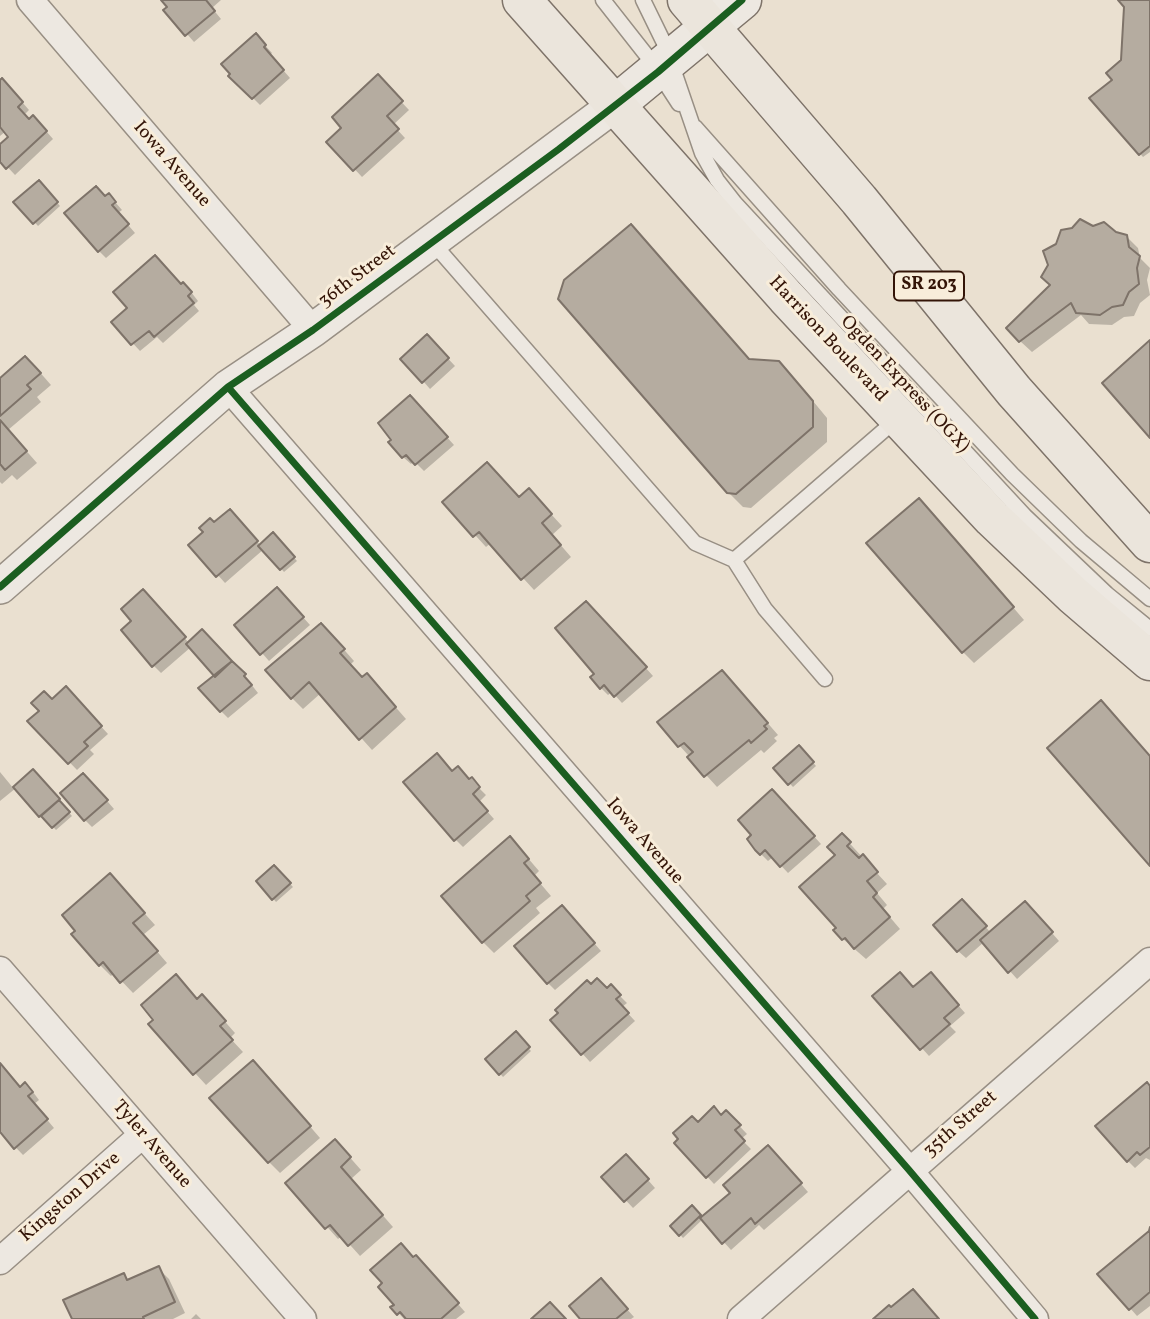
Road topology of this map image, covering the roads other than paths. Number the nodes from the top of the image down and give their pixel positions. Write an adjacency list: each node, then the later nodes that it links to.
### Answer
1 (30, 0): 11 (street, Iowa Avenue)
2 (522, 0): 8 (main road, Harrison Boulevard)
3 (603, 0): 7 (lane, Ogden Express (OGX))
4 (643, 0): 7 (lane, Ogden Express (OGX))
5 (742, 0): 6 (main road, 36th Street)
6 (698, 14): 7 (main road, 36th Street); 14 (main road, SR 203)
7 (664, 67): 8 (main road, 36th Street); 9 (lane, Ogden Express (OGX))
8 (615, 105): 10 (street, 36th Street); 13 (main road, Harrison Boulevard)
9 (688, 117): 17 (lane, Ogden Express (OGX)); 18 (lane, Ogden Express (OGX))
10 (432, 242): 11 (street, 36th Street); 15 (lane)
11 (313, 331): 12 (street, 36th Street)
12 (228, 387): 16 (street, 36th Street); 24 (street, Iowa Avenue)
13 (899, 418): 15 (lane); 19 (main road, Harrison Boulevard)
14 (1150, 543)
15 (734, 560): 20 (lane)
16 (0, 587)
17 (1150, 599)
18 (1150, 629)
19 (1150, 661)
20 (825, 679)
21 (1150, 961): 24 (street, 35th Street)
22 (0, 970): 23 (street, Tyler Avenue)
23 (142, 1136): 25 (street, Kingston Drive); 26 (street, Tyler Avenue)
24 (909, 1170): 27 (street, 35th Street); 28 (street, Iowa Avenue)
25 (0, 1261)
26 (303, 1319)
27 (741, 1319)
28 (1035, 1319)

